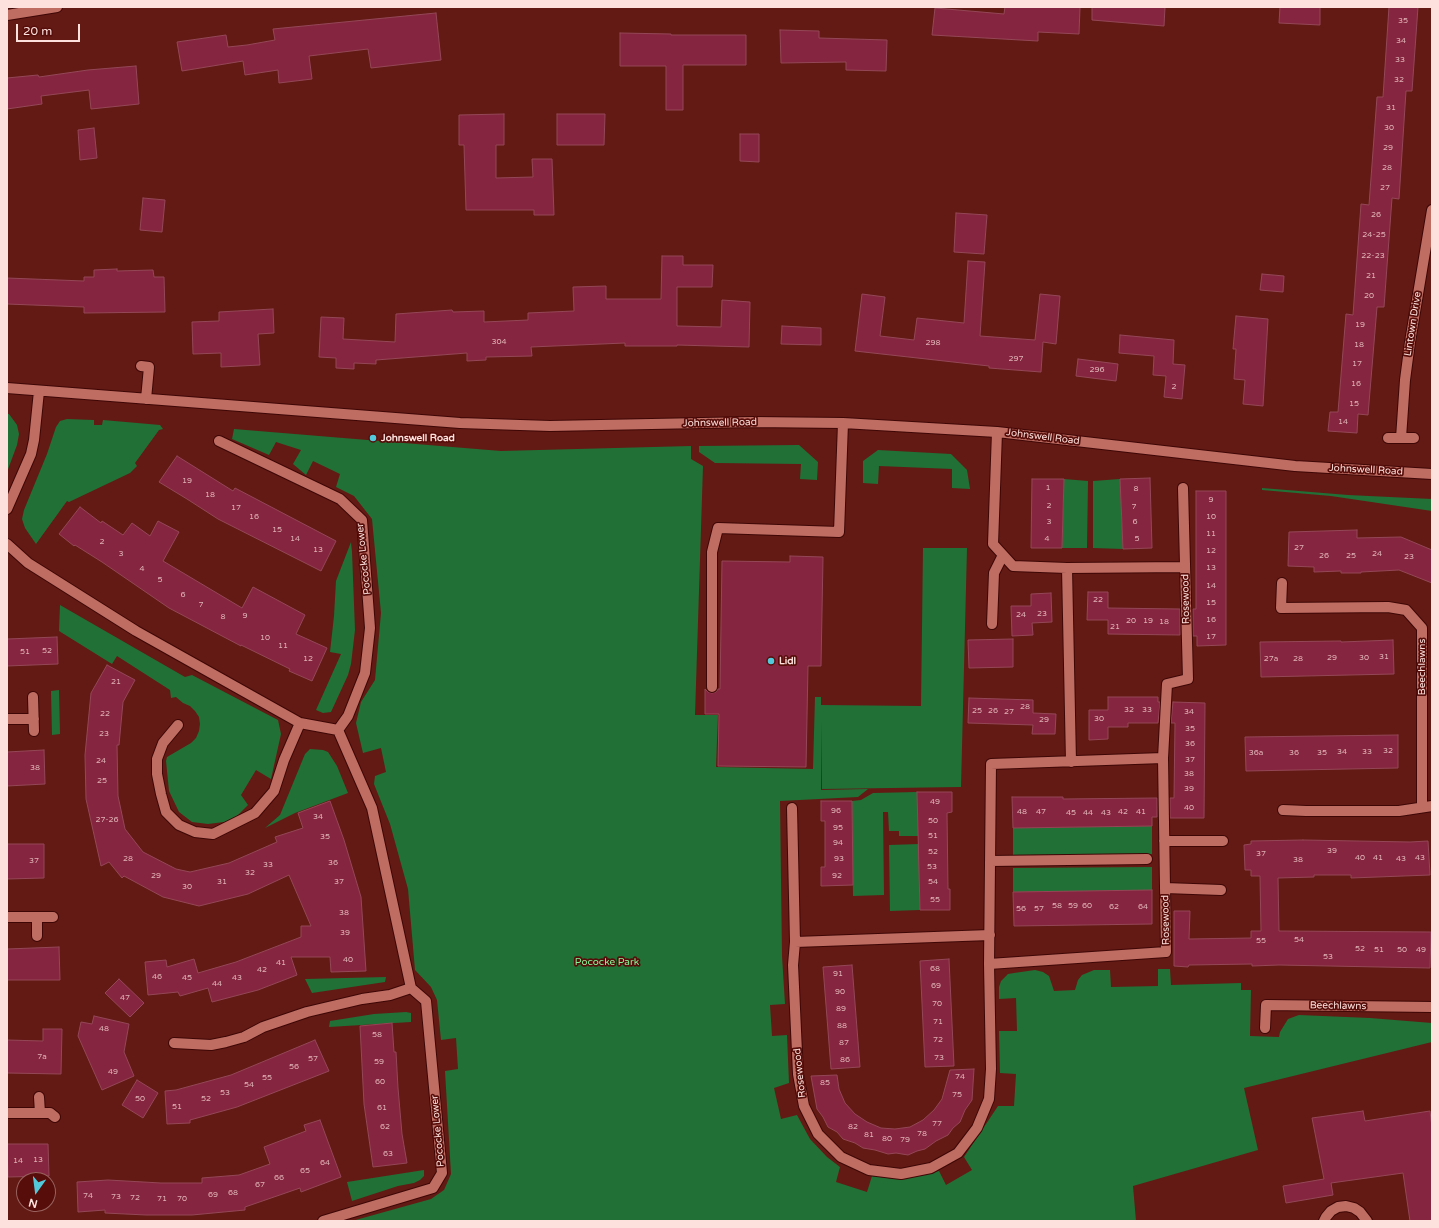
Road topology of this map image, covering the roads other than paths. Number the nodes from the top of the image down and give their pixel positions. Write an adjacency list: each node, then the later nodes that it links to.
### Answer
1 (57, 7): 2 (street)
2 (7, 15)
3 (1432, 210): 11 (street, Lintown Drive)
4 (141, 366): 7 (street)
5 (7, 388): 6 (street, Johnswell Road)
6 (39, 391): 7 (street, Johnswell Road); 16 (street)
7 (146, 399): 8 (street, Johnswell Road)
8 (843, 423): 9 (street, Johnswell Road); 23 (street)
9 (997, 432): 14 (street, Johnswell Road); 18 (street, Rosewood)
10 (1388, 438): 11 (street)
11 (1401, 438): 12 (street)
12 (1414, 438)
13 (219, 441): 29 (street, Pococke Lower)
14 (1432, 474)
15 (1183, 488): 19 (street, Rosewood)
16 (7, 509)
17 (7, 544): 27 (street)
18 (1003, 555): 20 (street, Rosewood); 22 (street)
19 (1185, 567): 20 (street, Rosewood); 31 (street, Rosewood)
20 (1067, 568): 32 (street)
21 (1282, 583): 33 (street, Beechlawns)
22 (992, 624)
23 (712, 687)
24 (33, 697): 26 (street)
25 (7, 719): 26 (street)
26 (34, 719): 30 (street)
27 (300, 722): 28 (street); 29 (street)
28 (178, 725)
29 (338, 730): 49 (street)
30 (34, 731)
31 (1163, 758): 32 (street, Rosewood); 36 (street, Rosewood)
32 (1071, 762): 39 (street, Rosewood)
33 (1427, 806): 35 (street, Beechlawns)
34 (792, 808): 47 (street, Rosewood)
35 (1283, 810)
36 (1164, 841): 37 (street); 40 (street, Rosewood)
37 (1223, 841)
38 (1147, 859): 39 (street)
39 (990, 861): 45 (street, Rosewood)
40 (1165, 888): 41 (street); 48 (street, Rosewood)
41 (1221, 890)
42 (7, 916): 43 (street)
43 (37, 917): 44 (street); 46 (street)
44 (53, 917)
45 (990, 935): 47 (street); 48 (street, Rosewood)
46 (37, 936)
47 (795, 942): 48 (street, Rosewood)
48 (989, 964)
49 (411, 988): 52 (street); 57 (street, Pococke Lower)
50 (1432, 1007): 51 (street, Beechlawns)
51 (1265, 1028)
52 (174, 1044)
53 (39, 1097): 55 (street)
54 (7, 1112): 55 (street)
55 (40, 1113): 56 (street)
56 (55, 1117)
57 (323, 1221)
58 (1324, 1221): 59 (street)
59 (1367, 1221)

